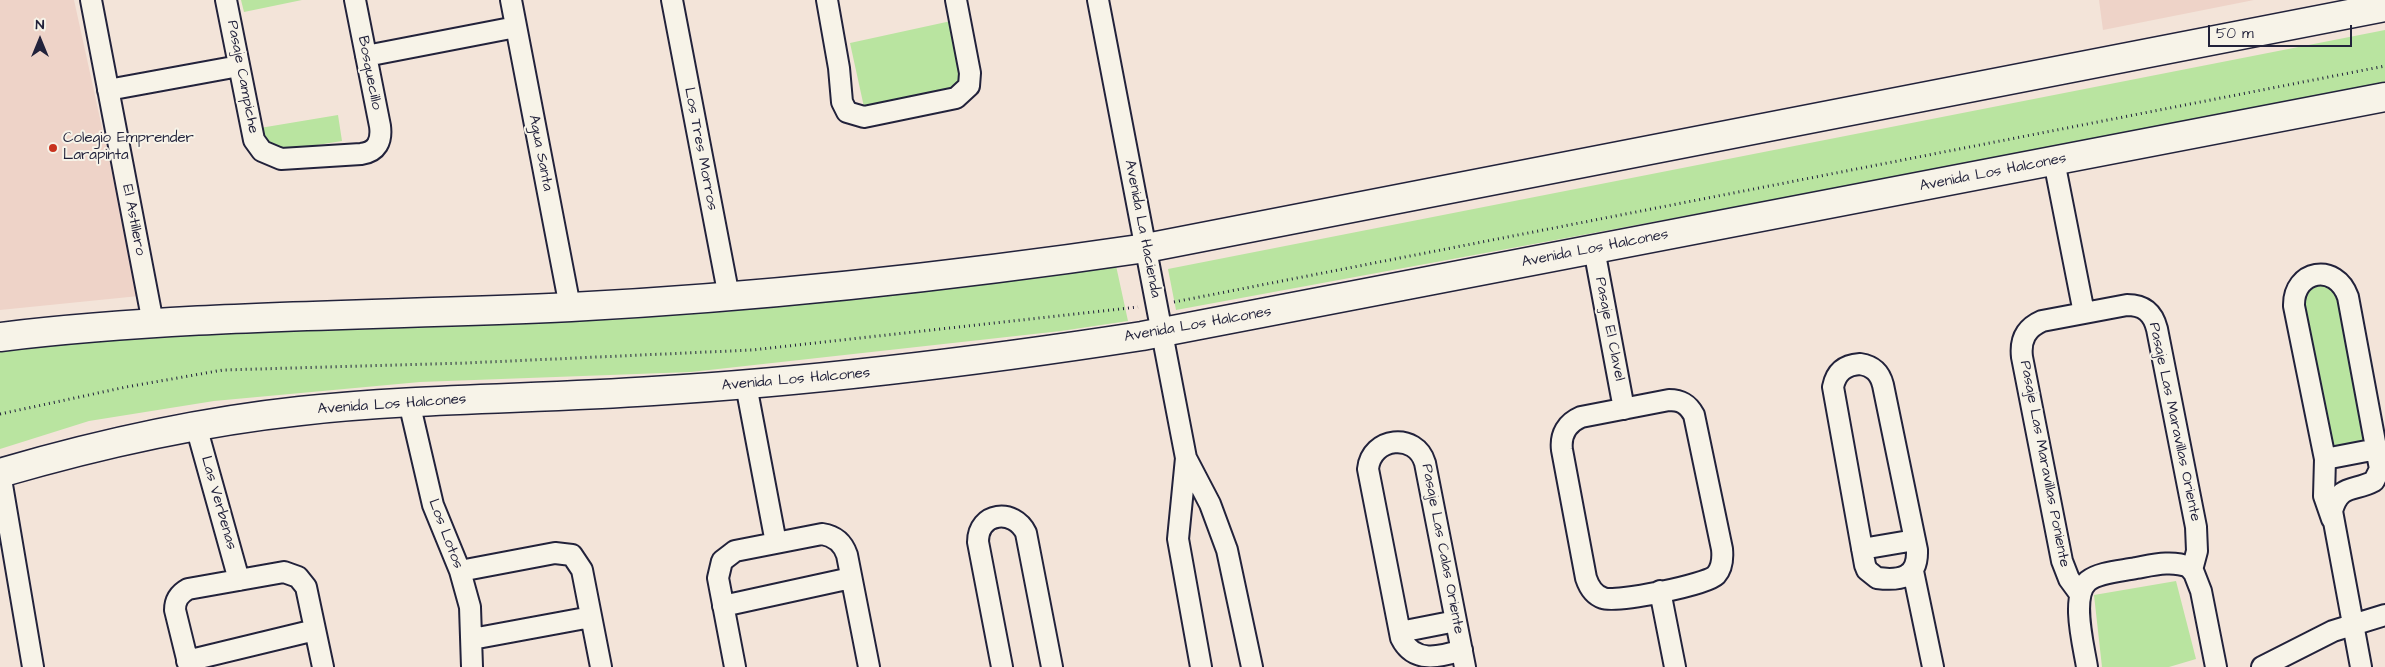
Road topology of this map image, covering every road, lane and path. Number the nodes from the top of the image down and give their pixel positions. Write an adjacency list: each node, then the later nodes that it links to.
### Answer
1 (91, 0): 14 (street, El Astillero)
2 (226, 0): 12 (street, Pasaje Campiche)
3 (355, 0): 11 (street, Bosquecillo)
4 (511, 0): 10 (street, Agua Santa)
5 (672, 0): 20 (street, Los Tres Morros)
6 (826, 0): 7 (street)
7 (956, 0)
8 (1098, 0): 18 (street, Avenida La Hacienda)
9 (2385, 6): 18 (street)
10 (516, 27): 11 (street); 22 (street, Agua Santa)
11 (366, 56): 16 (street, Bosquecillo)
12 (239, 66): 14 (street); 16 (street, Pasaje Campiche)
13 (2385, 66): 21 (path)
14 (108, 90): 24 (street, El Astillero)
15 (2385, 97): 17 (street, Avenida Los Halcones)
16 (262, 151)
17 (2054, 161): 19 (street, Avenida Los Halcones); 23 (street)
18 (1146, 248): 20 (street); 21 (street, Avenida La Hacienda)
19 (1594, 250): 25 (street, Avenida Los Halcones); 29 (street, Pasaje El Clavel)
20 (729, 297): 22 (street)
21 (1156, 304): 25 (street, Avenida La Hacienda); 30 (path)
22 (570, 307): 24 (street)
23 (2084, 313): 41 (street, Pasaje Las Maravillas Oriente); 47 (street, Pasaje Las Maravillas Poniente)
24 (153, 323): 26 (street)
25 (1162, 333): 27 (street, Avenida Los Halcones); 33 (street, Avenida La Hacienda)
26 (0, 337)
27 (746, 385): 28 (street, Avenida Los Halcones); 39 (street)
28 (409, 402): 31 (street, Avenida Los Halcones); 42 (street, Los Lotos)
29 (1624, 409): 46 (street); 46 (street)
30 (0, 414)
31 (196, 426): 35 (street, Avenida Los Halcones); 45 (street, Las Verbenas)
32 (2377, 449): 34 (street); 34 (street); 36 (street)
33 (1186, 458): 66 (street, Avenida La Hacienda); 67 (street, Avenida La Hacienda)
34 (2326, 466): 36 (street); 37 (street)
35 (0, 472): 58 (street)
36 (2343, 492): 37 (street)
37 (2332, 519): 52 (street)
38 (1915, 540): 40 (street); 40 (street); 43 (street)
39 (776, 543): 44 (street); 48 (street)
40 (1862, 549): 43 (street)
41 (2192, 570): 47 (street); 71 (street)
42 (460, 571): 50 (street); 55 (street, Los Lotos)
43 (1913, 571): 69 (street)
44 (852, 578): 48 (street); 63 (street)
45 (239, 580): 53 (street); 57 (street)
46 (1660, 591): 68 (street)
47 (2080, 594): 70 (street)
48 (723, 606): 62 (street)
49 (2385, 615): 52 (street)
50 (591, 617): 55 (street); 61 (street)
51 (1456, 621): 54 (street); 54 (street, Pasaje Las Calas Oriente); 56 (street, Pasaje Las Calas Oriente)
52 (2352, 624): 72 (street); 73 (street)
53 (315, 630): 57 (street); 59 (street)
54 (1400, 632): 56 (street)
55 (472, 639): 60 (street, Los Lotos)
56 (1464, 659)
57 (188, 664)
58 (33, 667)
59 (323, 667)
60 (472, 667)
61 (601, 667)
62 (735, 667)
63 (869, 667)
64 (1002, 667): 65 (street)
65 (1052, 667)
66 (1201, 667)
67 (1252, 667)
68 (1675, 667)
69 (1933, 667)
70 (2087, 667)
71 (2216, 667)
72 (2262, 667)
73 (2361, 667)

